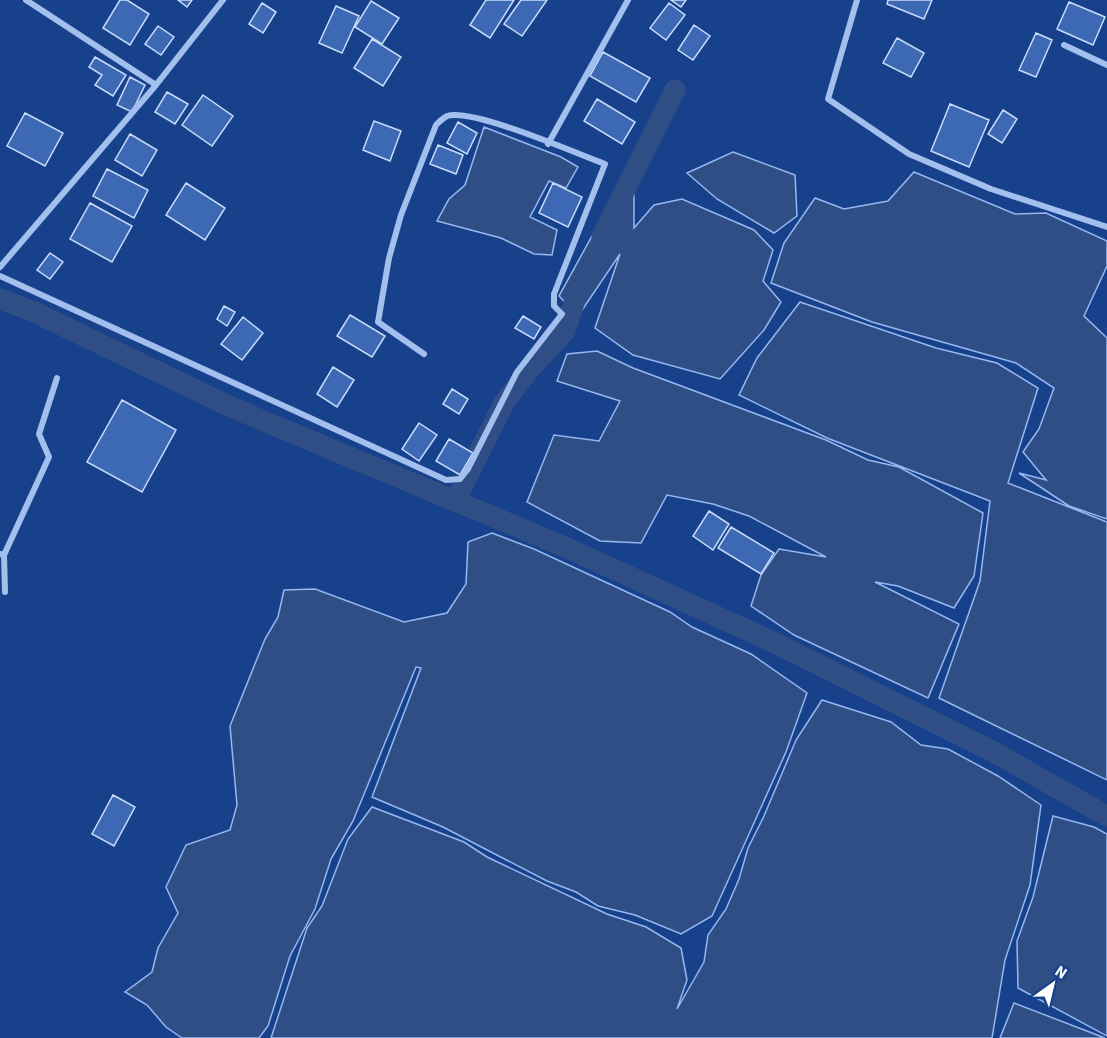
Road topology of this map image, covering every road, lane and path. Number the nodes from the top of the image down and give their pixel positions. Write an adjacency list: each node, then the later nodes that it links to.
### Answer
1 (26, 0): 7 (street)
2 (223, 0): 7 (street)
3 (628, 0): 8 (street)
4 (858, 0): 9 (street)
5 (1064, 45): 6 (street)
6 (1107, 65)
7 (156, 85): 10 (street)
8 (548, 144): 11 (street); 12 (street)
9 (1107, 227)
10 (0, 267)
11 (0, 276)
12 (424, 354)
13 (57, 378): 14 (street)
14 (2, 554): 15 (street)
15 (5, 592)

